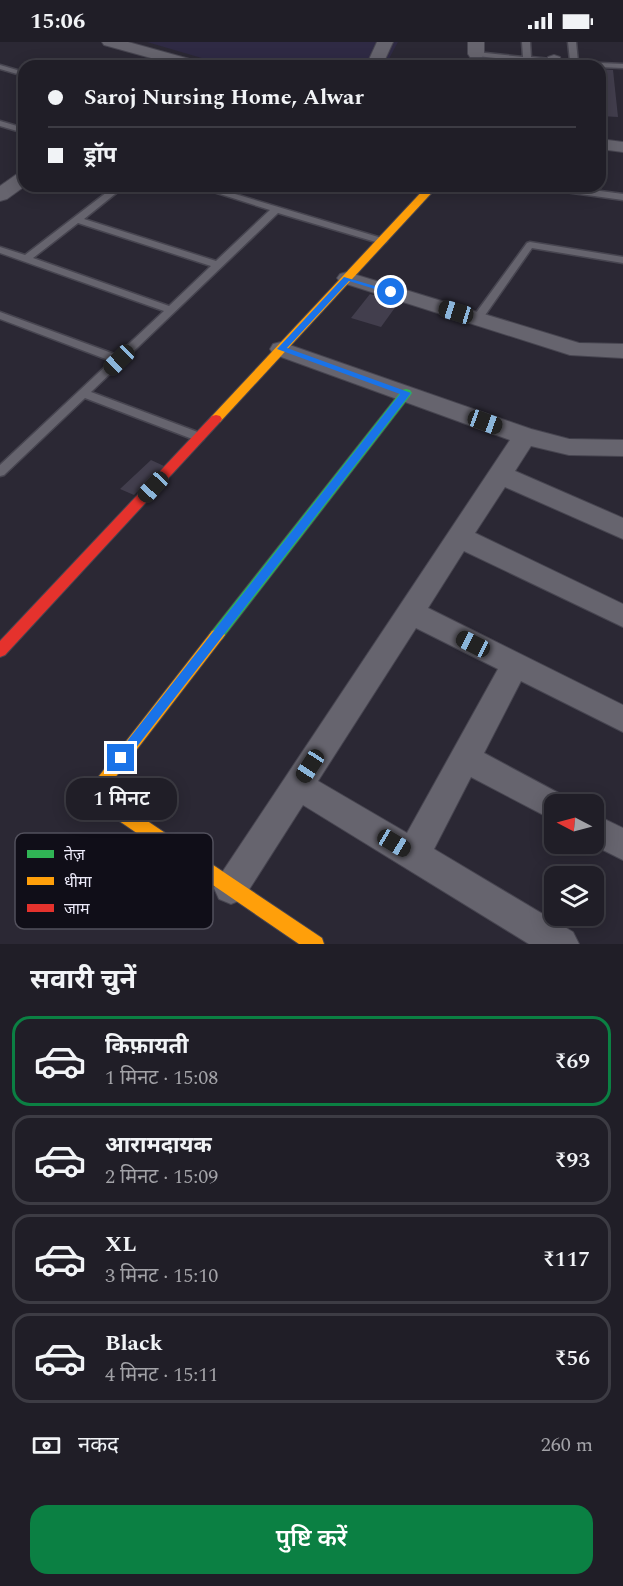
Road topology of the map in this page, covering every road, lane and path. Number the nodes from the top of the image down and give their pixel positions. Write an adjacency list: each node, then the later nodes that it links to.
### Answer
1 (110, 42): 7 (street)
2 (385, 42): 8 (street)
3 (526, 42): 6 (lane)
4 (572, 42): 10 (lane)
5 (476, 48): 6 (lane)
6 (527, 58): 9 (lane)
7 (172, 60)
8 (377, 60)
9 (538, 60)
10 (574, 60)
11 (606, 65): 12 (lane)
12 (623, 66)
13 (0, 67): 14 (lane)
14 (18, 72)
15 (1, 125): 16 (lane)
16 (18, 129)
17 (606, 145): 18 (street)
18 (623, 147)
19 (18, 182): 24 (street)
20 (113, 192): 27 (lane)
21 (219, 192): 26 (lane)
22 (424, 192): 28 (street)
23 (587, 192): 25 (lane)
24 (0, 195)
25 (623, 197)
26 (277, 209): 28 (lane); 32 (lane)
27 (77, 220): 30 (lane); 32 (lane)
28 (382, 241): 33 (street)
29 (0, 250): 30 (lane)
30 (26, 259): 34 (lane)
31 (623, 260): 36 (lane)
32 (218, 265): 34 (lane)
33 (347, 278): 36 (street); 37 (street)
34 (171, 310): 39 (lane)
35 (0, 315): 39 (lane)
36 (477, 319): 38 (street)
37 (282, 349): 41 (street); 43 (street)
38 (623, 351)
39 (119, 360): 40 (lane)
40 (83, 393): 43 (lane); 45 (lane)
41 (406, 393): 42 (street); 57 (street)
42 (525, 436): 44 (street); 46 (street)
43 (199, 438): 51 (street)
44 (623, 448)
45 (0, 472)
46 (500, 474): 47 (street); 48 (street)
47 (623, 529)
48 (459, 537): 49 (street); 50 (street)
49 (410, 612): 52 (street); 55 (street)
50 (623, 616)
51 (0, 651)
52 (515, 665): 53 (street); 54 (street)
53 (623, 719)
54 (465, 758): 56 (street); 60 (street)
55 (298, 785): 60 (street); 62 (street)
56 (544, 801)
57 (150, 833)
58 (604, 835): 59 (street)
59 (623, 845)
60 (413, 855): 64 (street)
61 (213, 876): 62 (street)
62 (231, 888): 63 (street)
63 (315, 944)
64 (561, 944)

